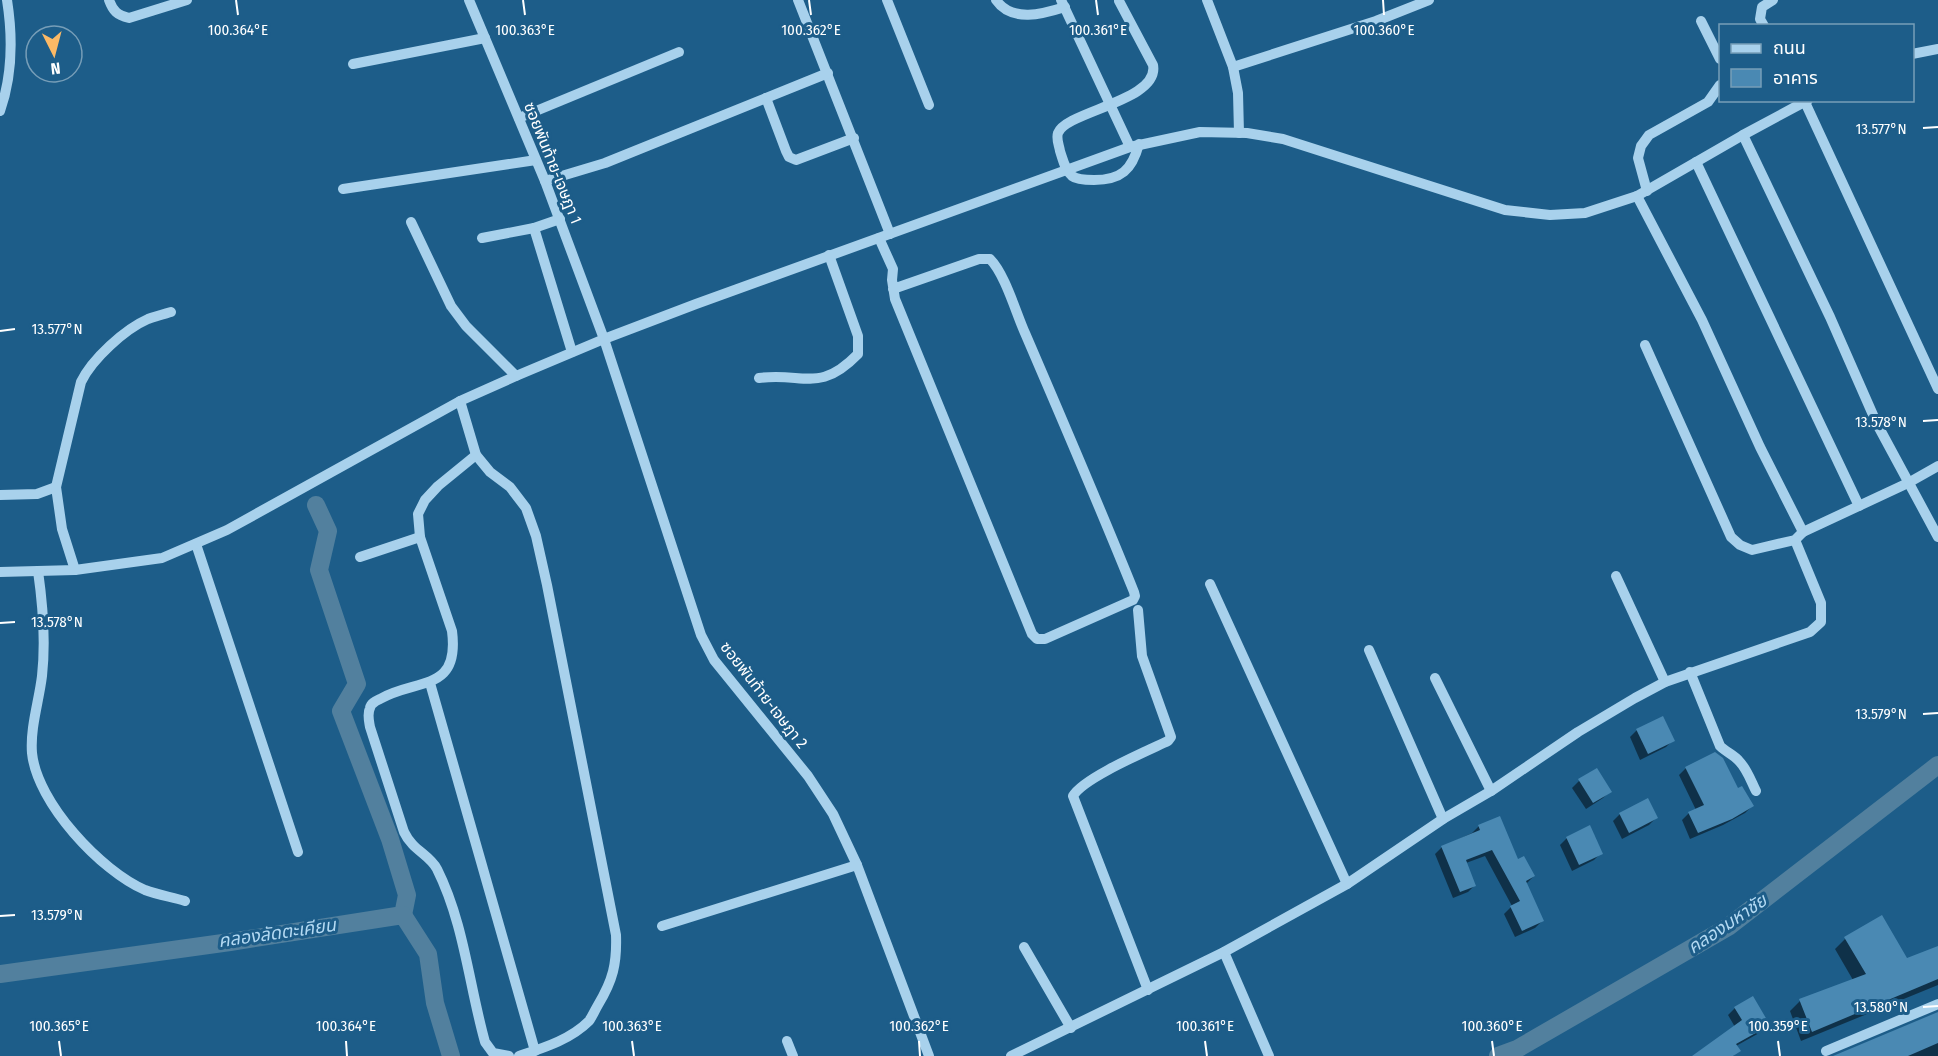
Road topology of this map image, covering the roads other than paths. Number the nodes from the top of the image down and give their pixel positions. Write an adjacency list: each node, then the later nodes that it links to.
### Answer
1 (7, 0): 27 (street)
2 (109, 0): 3 (street)
3 (187, 0)
4 (469, 0): 15 (street, ซอยพันท้าย-เจษฎา 1)
5 (798, 0): 22 (street)
6 (887, 0): 28 (street)
7 (996, 0): 12 (street)
8 (1207, 0): 21 (street)
9 (1430, 0): 21 (street)
10 (1773, 0): 14 (street)
11 (1119, 1): 29 (street)
12 (1063, 4): 29 (street)
13 (1701, 21): 19 (street)
14 (1763, 24)
15 (485, 38): 20 (street); 30 (street, ซอยพันท้าย-เจษฎา 1)
16 (1938, 49): 18 (street)
17 (680, 52): 30 (street)
18 (1914, 54)
19 (1719, 57)
20 (353, 64)
21 (1233, 67): 31 (street)
22 (828, 73): 24 (street); 33 (street)
23 (1719, 86): 40 (street)
24 (766, 98): 33 (street); 38 (street)
25 (1804, 102): 32 (street)
26 (1806, 102): 54 (street)
27 (1, 104)
28 (928, 105)
29 (1110, 105): 34 (street); 37 (street)
30 (519, 118): 35 (street, ซอยพันท้าย-เจษฎา 1)
31 (1239, 133): 34 (street); 40 (street)
32 (1743, 135): 36 (street); 58 (street)
33 (854, 138): 44 (street)
34 (1135, 146): 37 (street); 37 (street)
35 (536, 160): 38 (street, ซอยพันท้าย-เจษฎา 1); 39 (street)
36 (1696, 162): 40 (street); 61 (street)
37 (1066, 170): 44 (street)
38 (545, 181): 41 (street, ซอยพันท้าย-เจษฎา 1)
39 (343, 189)
40 (1642, 193): 62 (street)
41 (560, 219): 43 (street); 49 (street, ซอยพันท้าย-เจษฎา 1)
42 (411, 222): 52 (street)
43 (534, 228): 45 (street); 51 (street)
44 (885, 236): 46 (street); 47 (street)
45 (482, 238)
46 (830, 255): 49 (street); 53 (street)
47 (893, 289): 47 (street)
48 (171, 312): 59 (street)
49 (604, 339): 51 (street); 82 (street, ซอยพันท้าย-เจษฎา 2)
50 (1645, 345): 62 (street)
51 (572, 352): 52 (street)
52 (516, 376): 55 (street)
53 (759, 378)
54 (1938, 389)
55 (460, 401): 56 (street); 65 (street)
56 (476, 455): 63 (street); 92 (street)
57 (1938, 466): 58 (street)
58 (1908, 483): 61 (street); 64 (street)
59 (56, 487): 60 (street); 67 (street)
60 (0, 495)
61 (1859, 506): 62 (street)
62 (1799, 536): 74 (street)
63 (420, 537): 66 (street); 77 (street)
64 (1938, 537)
65 (196, 544): 67 (street); 81 (street)
66 (360, 557)
67 (75, 570): 68 (street)
68 (38, 571): 69 (street); 84 (street)
69 (0, 572)
70 (1616, 576): 76 (street)
71 (1210, 584): 83 (street)
72 (1138, 610): 88 (street)
73 (1370, 650): 80 (street)
74 (1690, 672): 76 (street); 79 (street)
75 (1436, 678): 78 (street)
76 (1665, 682): 78 (street)
77 (430, 683): 92 (street); 94 (street)
78 (1491, 791): 80 (street)
79 (1756, 791)
80 (1443, 819): 83 (street)
81 (298, 852)
82 (857, 865): 85 (street); 97 (street, ซอยพันท้าย-เจษฎา 2)
83 (1347, 884): 87 (street)
84 (185, 901)
85 (662, 926)
86 (1024, 947): 90 (street)
87 (1224, 952): 88 (street); 99 (street)
88 (1148, 990): 90 (street)
89 (1938, 1004): 93 (street)
90 (1071, 1028): 98 (street)
91 (787, 1041): 96 (street)
92 (535, 1051): 95 (street)
93 (1826, 1051)
94 (509, 1056)
95 (519, 1056)
96 (793, 1056)
97 (929, 1056)
98 (1011, 1056)
99 (1269, 1056)

